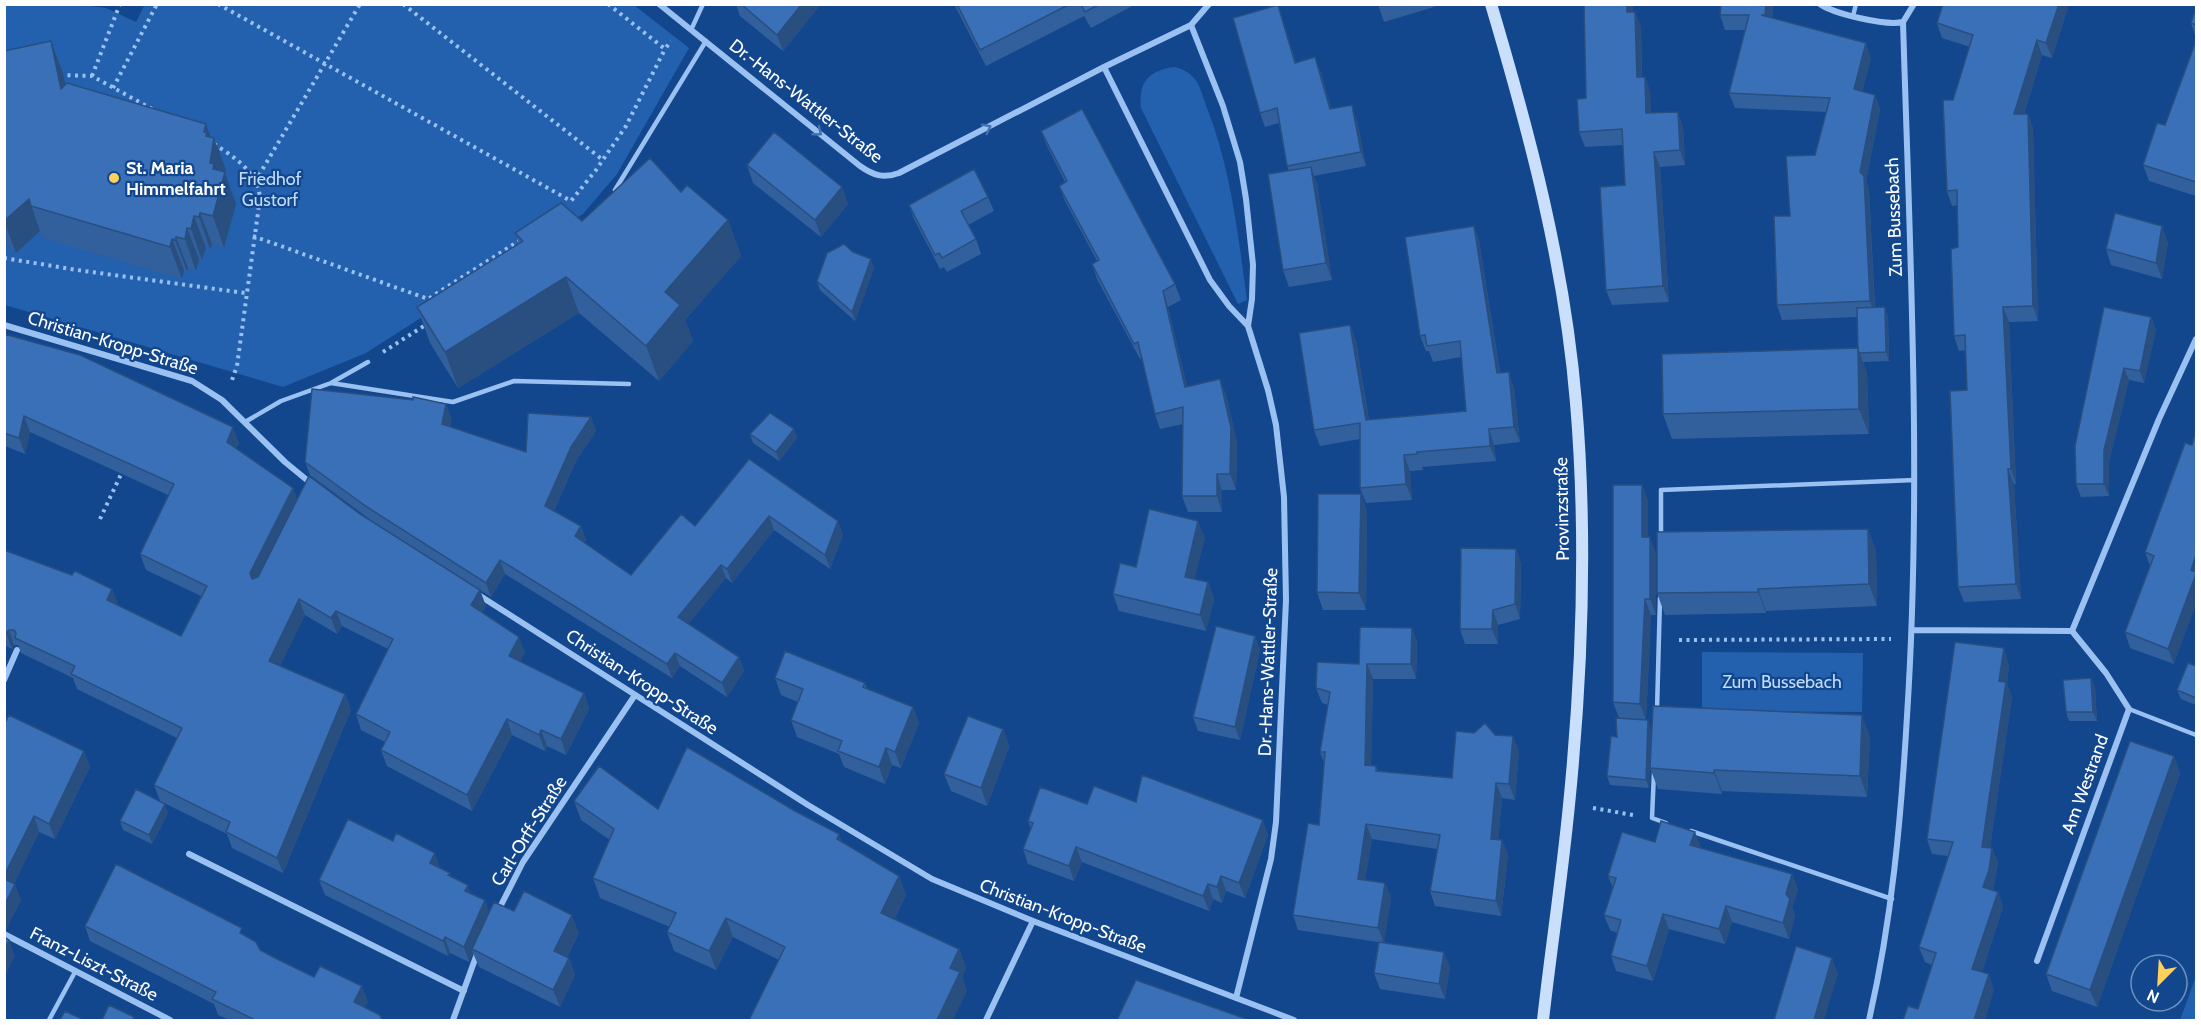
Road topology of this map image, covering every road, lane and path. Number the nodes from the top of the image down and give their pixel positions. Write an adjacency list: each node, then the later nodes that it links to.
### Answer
1 (120, 4): 24 (path)
2 (157, 4): 25 (path)
3 (218, 4): 21 (path)
4 (360, 4): 21 (path)
5 (403, 4): 28 (path)
6 (608, 4): 20 (path)
7 (659, 4): 16 (street, Dr.-Hans-Wattler-Straße)
8 (703, 4): 18 (lane)
9 (1209, 4): 17 (street, Dr.-Hans-Wattler-Straße)
10 (1491, 4): 66 (street, Provinzstraße)
11 (1820, 4): 14 (street)
12 (1856, 4): 14 (lane)
13 (1914, 4): 15 (street)
14 (1853, 16): 15 (street)
15 (1903, 22): 47 (street, Zum Bussebach)
16 (683, 23): 18 (street, Dr.-Hans-Wattler-Straße); 20 (path)
17 (1191, 25): 22 (street, Dr.-Hans-Wattler-Straße); 39 (street, Dr.-Hans-Wattler-Straße)
18 (691, 30): 19 (street, Dr.-Hans-Wattler-Straße)
19 (705, 41): 22 (street, Dr.-Hans-Wattler-Straße, one-way to 22); 30 (lane)
20 (665, 49): 28 (path)
21 (325, 64): 29 (path); 31 (path)
22 (1104, 67): 39 (street, Dr.-Hans-Wattler-Straße)
23 (54, 74): 24 (path)
24 (92, 76): 25 (path)
25 (114, 87): 26 (path)
26 (161, 114)
27 (211, 142): 29 (path)
28 (603, 160): 31 (path)
29 (255, 182): 33 (path)
30 (612, 194)
31 (571, 201): 32 (path)
32 (564, 207)
33 (253, 236): 34 (path); 36 (path)
34 (526, 237)
35 (4, 258): 36 (path)
36 (245, 293): 42 (path)
37 (437, 317): 41 (path)
38 (4, 325): 45 (street, Christian-Kropp-Straße)
39 (1248, 326): 79 (street, Dr.-Hans-Wattler-Straße)
40 (2196, 339): 56 (street)
41 (368, 362): 43 (lane)
42 (236, 373)
43 (331, 383): 44 (lane); 45 (lane)
44 (629, 384)
45 (245, 422): 48 (street, Christian-Kropp-Straße)
46 (125, 467): 51 (path)
47 (1915, 480): 52 (lane); 55 (street, Zum Bussebach)
48 (313, 485): 49 (street, Christian-Kropp-Straße); 50 (lane)
49 (320, 490)
50 (308, 495)
51 (100, 519)
52 (1660, 548)
53 (472, 591): 61 (street, Christian-Kropp-Straße)
54 (1660, 594): 58 (lane)
55 (1912, 630): 56 (street); 57 (street, Zum Bussebach)
56 (2072, 631): 62 (street)
57 (1912, 639): 58 (path); 71 (street, Zum Bussebach)
58 (1660, 640): 63 (lane)
59 (17, 650): 60 (street)
60 (4, 680)
61 (635, 695): 72 (street, Carl-Orff-Straße); 73 (street, Christian-Kropp-Straße)
62 (2128, 709): 64 (lane); 76 (street, Am Westrand)
63 (1657, 714)
64 (2196, 735)
65 (1655, 760): 67 (lane)
66 (1569, 805): 67 (path); 85 (street, Provinzstraße)
67 (1652, 818): 68 (lane)
68 (1674, 825)
69 (1684, 829): 71 (lane)
70 (189, 854): 78 (street)
71 (1892, 900): 86 (street, Zum Bussebach)
72 (494, 920)
73 (1034, 921): 79 (street, Christian-Kropp-Straße); 83 (street)
74 (4, 934): 77 (street, Franz-Liszt-Straße)
75 (480, 948): 78 (street)
76 (2037, 961)
77 (75, 972): 80 (lane); 81 (street, Franz-Liszt-Straße)
78 (464, 991): 82 (street)
79 (1236, 998): 84 (street, Christian-Kropp-Straße)
80 (49, 1020)
81 (170, 1020)
82 (453, 1020)
83 (987, 1020)
84 (1294, 1020)
85 (1543, 1020)
86 (1869, 1020)

